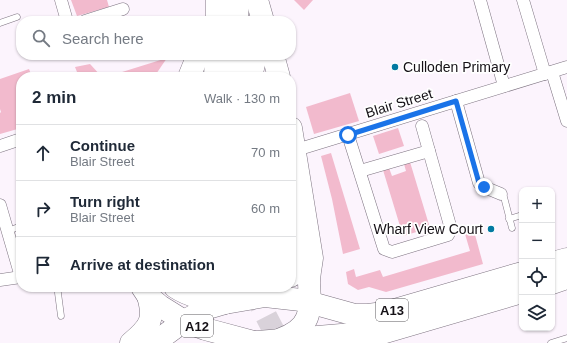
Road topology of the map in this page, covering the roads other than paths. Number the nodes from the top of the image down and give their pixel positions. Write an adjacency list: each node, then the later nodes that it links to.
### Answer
1 (61, 0): 6 (street)
2 (480, 0): 23 (street)
3 (523, 0): 22 (street)
4 (123, 9): 7 (street)
5 (220, 9): 8 (highway)
6 (66, 16)
7 (101, 16)
8 (230, 16)
9 (16, 17): 10 (lane)
10 (0, 23)
11 (196, 60): 17 (highway)
12 (216, 60): 18 (highway)
13 (235, 60): 19 (highway)
14 (255, 60): 20 (highway)
15 (274, 60): 21 (highway)
16 (567, 67): 22 (street, Blair Street)
17 (191, 72)
18 (216, 72)
19 (234, 72)
20 (252, 72)
21 (278, 72)
22 (548, 73): 23 (street, Blair Street); 25 (street)
23 (504, 86): 24 (street, Blair Street)
24 (456, 101): 27 (street, Blair Street); 34 (street)
25 (567, 121)
26 (422, 126): 31 (street)
27 (346, 135): 30 (street, Blair Street); 33 (street)
28 (16, 141): 29 (street)
29 (0, 146)
30 (306, 147)
31 (429, 151): 33 (street); 33 (street)
32 (296, 159): 41 (highway)
33 (360, 171)
34 (501, 194): 37 (lane)
35 (0, 205): 40 (street)
36 (519, 216): 37 (lane)
37 (509, 219): 39 (lane)
38 (16, 228): 40 (lane)
39 (512, 228)
40 (8, 231): 42 (street)
41 (312, 258): 57 (highway); 58 (highway)
42 (16, 259)
43 (567, 259): 44 (highway)
44 (555, 262)
45 (519, 274): 58 (highway, A13)
46 (16, 278): 48 (street)
47 (567, 278): 49 (highway)
48 (0, 280)
49 (555, 282)
50 (145, 292): 65 (highway, A12)
51 (146, 292): 60 (highway, A12)
52 (184, 292): 56 (highway)
53 (273, 292): 56 (highway, A13); 57 (highway, A13)
54 (58, 293): 59 (lane)
55 (519, 293): 61 (highway, A13)
56 (225, 303): 60 (highway, A13)
57 (310, 303): 58 (highway, A13); 63 (highway)
58 (335, 310)
59 (61, 316)
60 (184, 321): 64 (highway, A12); 66 (highway, A13)
61 (376, 338): 63 (highway, A13)
62 (567, 338): 67 (lane)
63 (276, 340): 64 (highway, A13)
64 (249, 342)
65 (131, 343)
66 (153, 343)
67 (551, 343)

